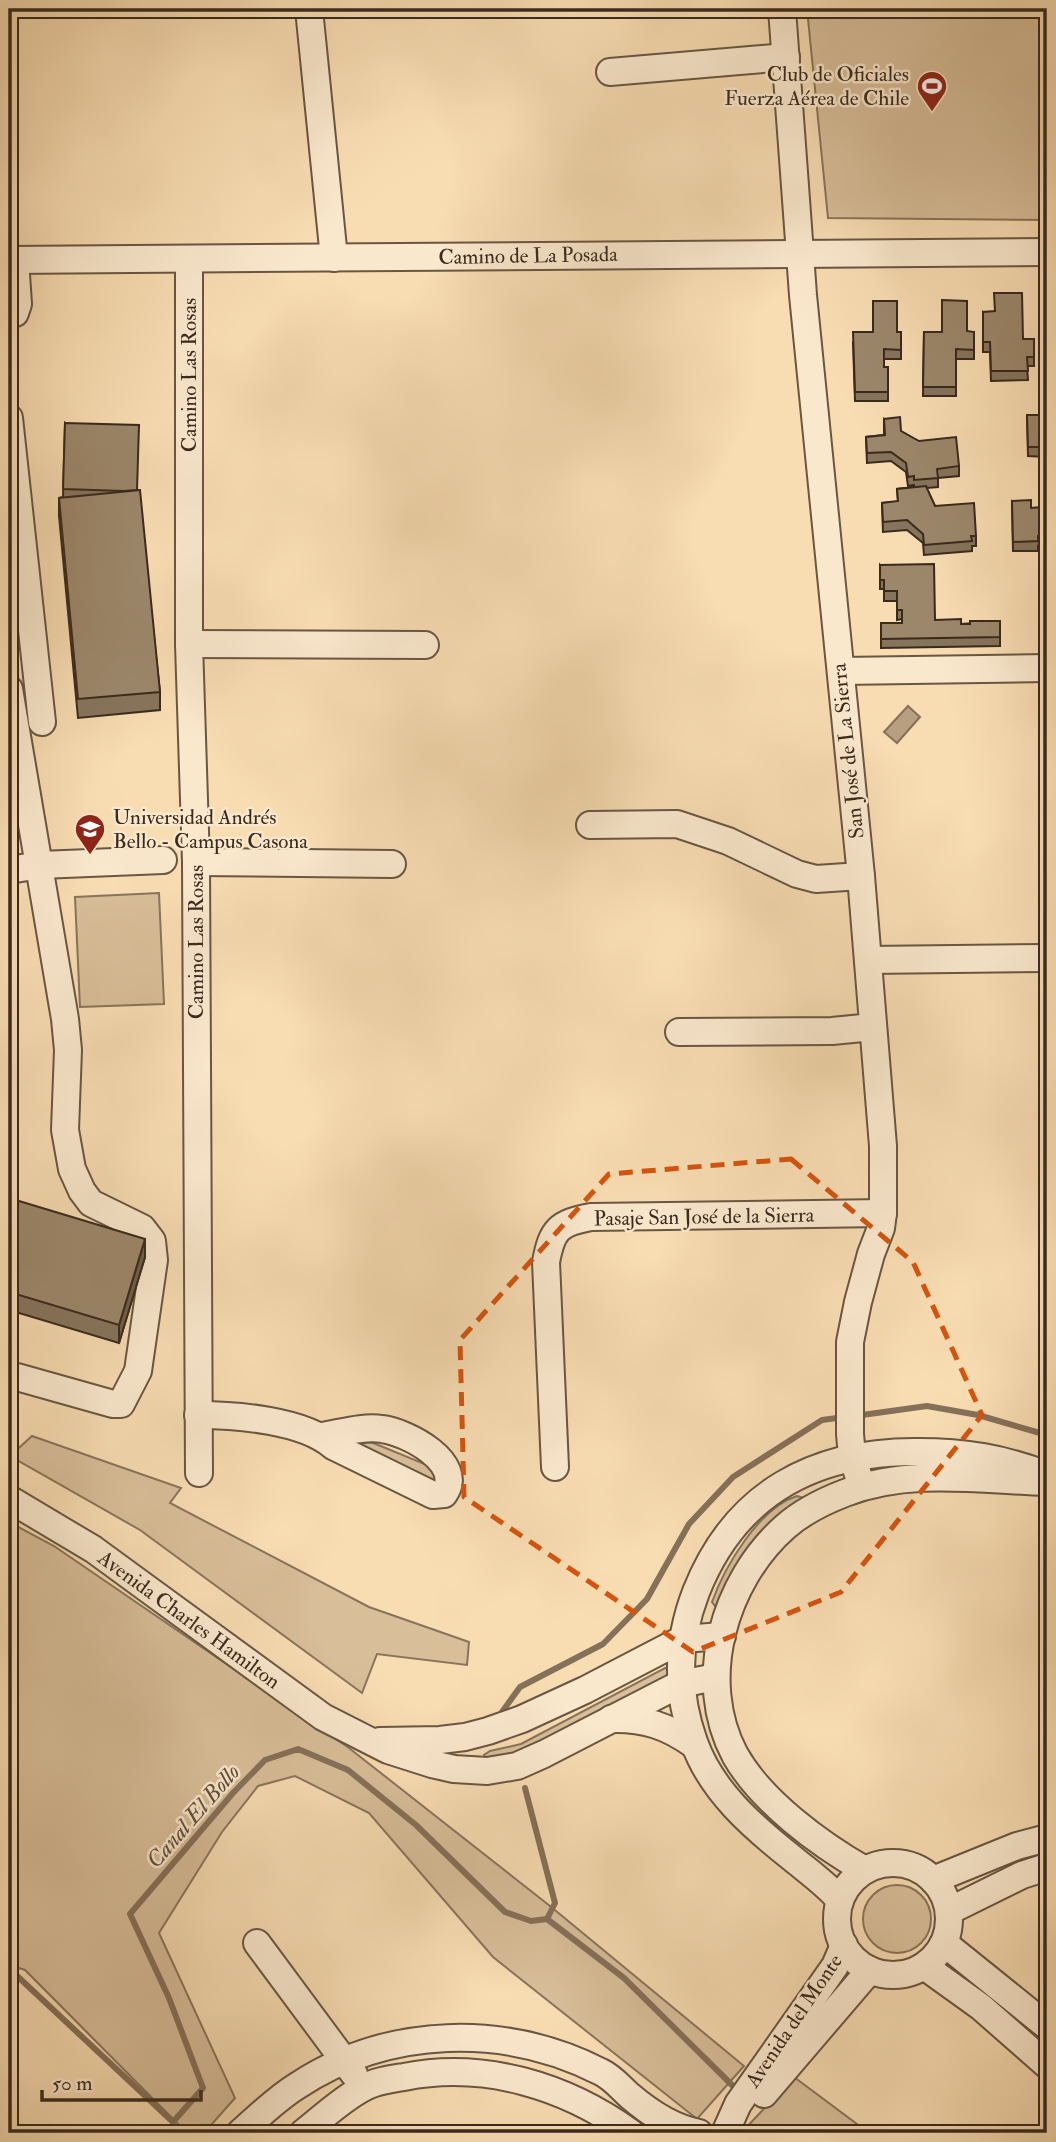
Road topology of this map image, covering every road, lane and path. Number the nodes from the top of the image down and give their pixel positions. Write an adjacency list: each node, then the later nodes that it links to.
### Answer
1 (309, 9): 7 (street)
2 (782, 9): 3 (street, San José de La Sierra)
3 (786, 57): 4 (street); 6 (street, San José de La Sierra)
4 (610, 72)
5 (1047, 252): 6 (street, Camino de La Posada)
6 (800, 254): 7 (street, Camino de La Posada); 15 (street, San José de La Sierra)
7 (334, 258): 9 (street, Camino de La Posada)
8 (12, 260): 9 (street, Camino de La Posada); 10 (street)
9 (189, 260): 12 (street, Camino Las Rosas)
10 (9, 314)
11 (9, 418): 17 (street)
12 (189, 644): 13 (street); 20 (street, Camino Las Rosas)
13 (425, 645)
14 (1047, 668): 15 (street)
15 (841, 671): 24 (street, San José de La Sierra)
16 (9, 690): 22 (street)
17 (42, 722)
18 (590, 825): 24 (street)
19 (163, 860): 22 (street)
20 (196, 862): 21 (street); 30 (street, Camino Las Rosas)
21 (392, 864)
22 (40, 865): 23 (street); 31 (street)
23 (9, 870)
24 (861, 876): 26 (street, San José de La Sierra)
25 (1047, 958): 26 (street)
26 (868, 960): 27 (street, San José de La Sierra)
27 (873, 1027): 28 (street); 29 (street, San José de La Sierra)
28 (679, 1032)
29 (883, 1213): 35 (street, San José de La Sierra); 36 (street, Pasaje San José de la Sierra)
30 (197, 1257): 31 (street); 33 (street, Camino Las Rosas)
31 (154, 1261): 32 (street)
32 (17, 1377)
33 (198, 1415): 34 (street); 37 (street, Camino Las Rosas)
34 (322, 1436)
35 (852, 1456): 38 (street); 40 (street, San José de La Sierra); 43 (street)
36 (555, 1467)
37 (199, 1473)
38 (1047, 1475)
39 (1047, 1482): 40 (street)
40 (862, 1488): 42 (street)
41 (9, 1499): 47 (street, Avenida Charles Hamilton)
42 (722, 1636): 43 (street, Avenida Charles Hamilton); 44 (street)
43 (683, 1639): 45 (street); 47 (street, Avenida Charles Hamilton)
44 (716, 1677): 45 (street, Avenida Charles Hamilton); 51 (street)
45 (680, 1684): 46 (street, Avenida Charles Hamilton); 48 (street)
46 (610, 1720): 47 (street, Avenida Charles Hamilton); 48 (street)
47 (368, 1740)
48 (694, 1745): 53 (street)
49 (1047, 1838): 52 (street)
50 (1047, 1867): 54 (street)
51 (865, 1870): 52 (street); 53 (street)
52 (933, 1880): 54 (street)
53 (840, 1900): 57 (street)
54 (949, 1911): 56 (street)
55 (257, 1943): 61 (street)
56 (944, 1943): 58 (street); 60 (street)
57 (844, 1945): 59 (street); 69 (street, Avenida del Monte)
58 (924, 1966): 59 (street); 62 (street)
59 (870, 1970): 69 (street, Avenida del Monte)
60 (1047, 2026)
61 (344, 2060): 63 (street); 64 (street); 65 (street)
62 (1047, 2065)
63 (605, 2074): 67 (street); 68 (street)
64 (364, 2087): 66 (street); 67 (street)
65 (240, 2133)
66 (303, 2133)
67 (632, 2133)
68 (699, 2133)
69 (726, 2133)

